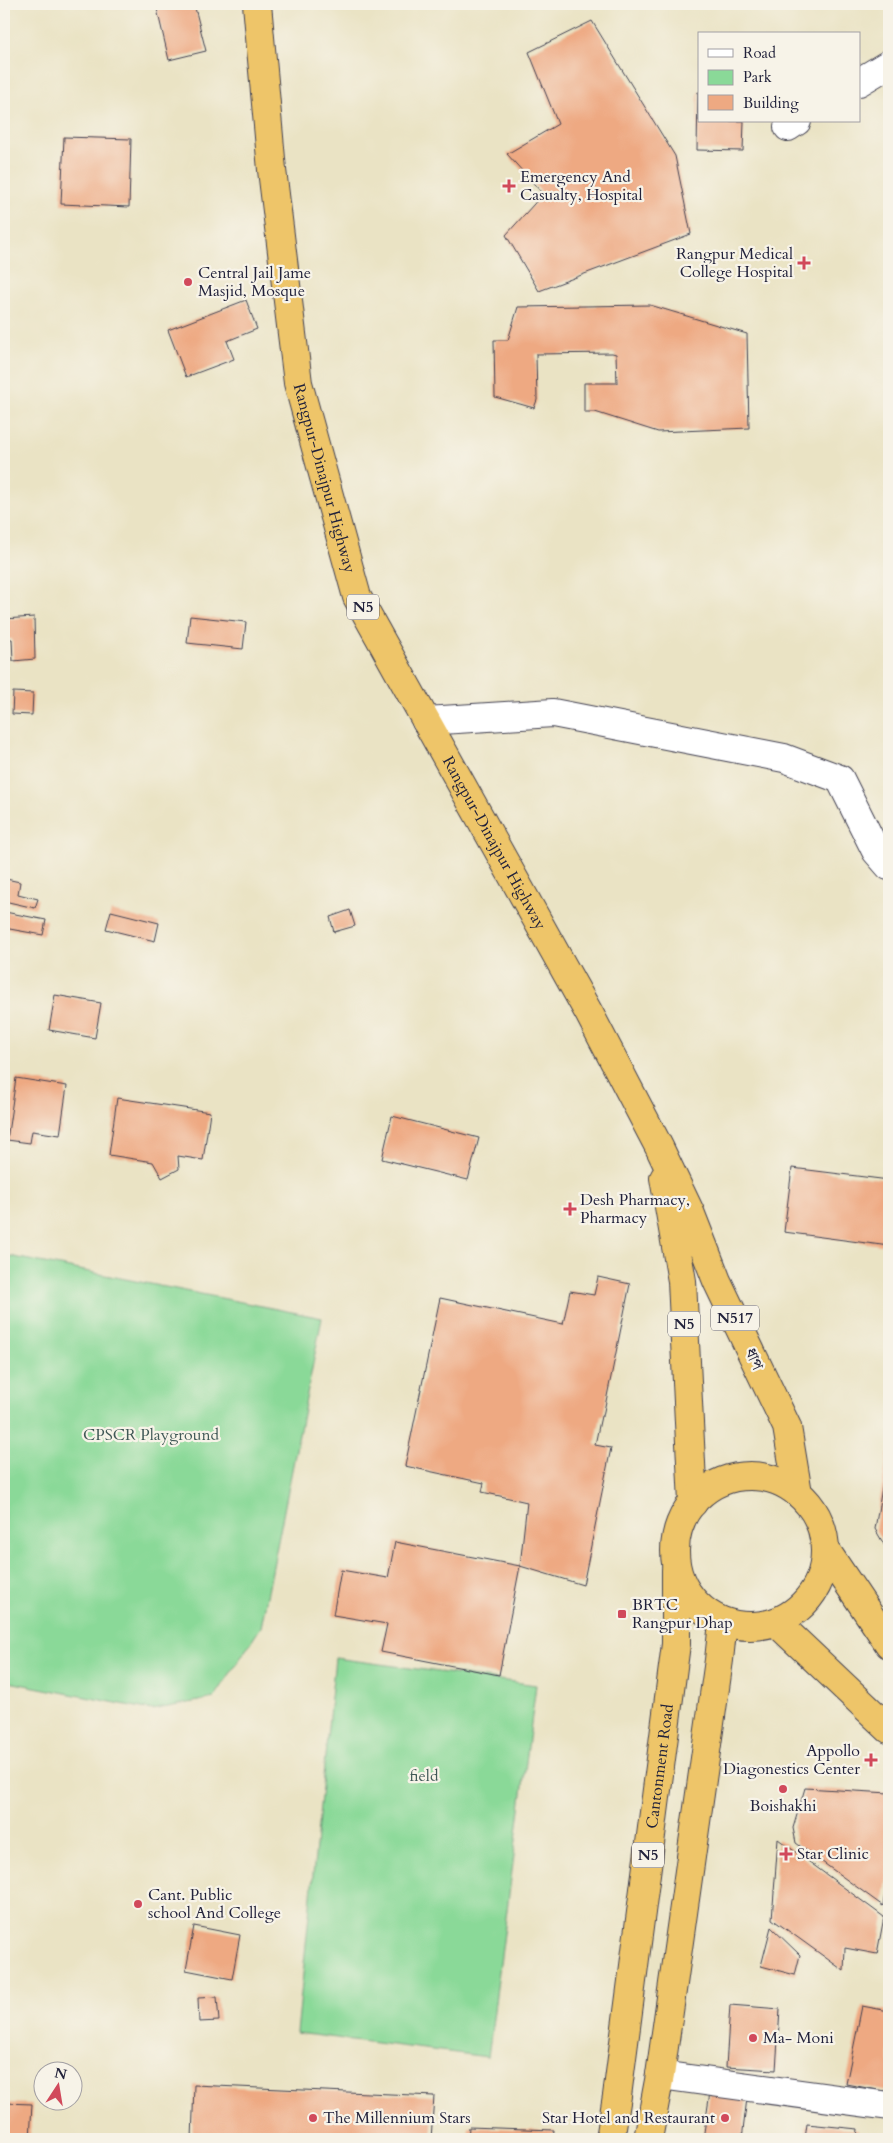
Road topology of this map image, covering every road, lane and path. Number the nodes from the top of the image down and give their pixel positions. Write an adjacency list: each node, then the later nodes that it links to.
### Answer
1 (257, 4): 4 (highway, Rangpur-Dinajpur Highway / N5)
2 (889, 64): 3 (street)
3 (860, 81)
4 (426, 721): 5 (street); 6 (highway, Rangpur-Dinajpur Highway / N5)
5 (889, 866)
6 (658, 1147): 7 (highway, ধাপ / N517); 8 (highway, N5)
7 (798, 1493): 8 (highway, N5); 9 (highway, N5)
8 (693, 1503): 10 (highway, N5)
9 (825, 1548): 12 (highway, N5); 13 (highway)
10 (676, 1570): 11 (highway, N5); 17 (highway, Cantonment Road / N5)
11 (723, 1622): 12 (highway, N5); 15 (highway)
12 (776, 1622): 14 (highway)
13 (889, 1644)
14 (889, 1729)
15 (660, 2075): 16 (street); 18 (highway)
16 (889, 2106)
17 (610, 2139)
18 (648, 2139)

